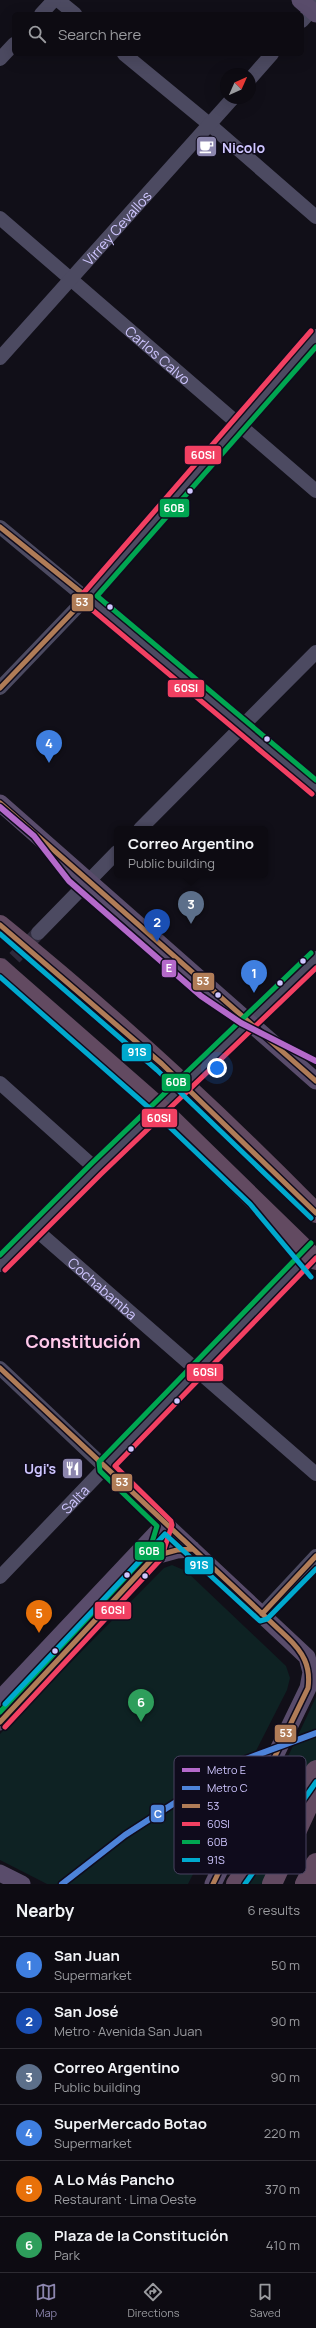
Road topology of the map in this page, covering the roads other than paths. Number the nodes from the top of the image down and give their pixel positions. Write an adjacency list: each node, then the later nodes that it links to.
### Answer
1 (54, 0): 3 (street)
2 (58, 0): 4 (street)
3 (43, 12)
4 (73, 12)
5 (12, 46): 8 (street)
6 (126, 56): 11 (street)
7 (270, 56): 9 (street)
8 (0, 59)
9 (256, 72)
10 (227, 104): 11 (street, Virrey Cevallos)
11 (209, 124): 12 (street); 14 (street, Virrey Cevallos)
12 (316, 217)
13 (0, 218): 14 (street, Carlos Calvo)
14 (70, 279): 16 (street, Virrey Cevallos); 17 (street, Carlos Calvo)
15 (316, 336): 17 (street)
16 (0, 358)
17 (239, 425): 18 (street, Carlos Calvo); 20 (street)
18 (316, 491)
19 (0, 526): 20 (street)
20 (87, 597): 22 (street); 23 (street)
21 (316, 652): 23 (street)
22 (0, 688)
23 (241, 726): 24 (street); 26 (street)
24 (316, 789)
25 (0, 803): 28 (main road)
26 (143, 826)
27 (114, 855): 28 (street)
28 (89, 880): 30 (street); 33 (main road)
29 (0, 925): 37 (highway, bridge)
30 (38, 932)
31 (316, 958): 33 (street)
32 (0, 968): 40 (highway, bridge)
33 (250, 1022): 34 (main road); 36 (street)
34 (316, 1081)
35 (0, 1083): 36 (street)
36 (96, 1169): 38 (street)
37 (316, 1213)
38 (35, 1229): 39 (street); 42 (street, Cochabamba)
39 (0, 1265)
40 (310, 1267): 42 (street, Salta)
41 (0, 1368): 43 (street)
42 (197, 1371): 43 (street, Salta); 44 (street, Cochabamba)
43 (105, 1466): 45 (street); 49 (street, Salta)
44 (316, 1474)
45 (165, 1524): 46 (main road); 47 (main road); 51 (main road)
46 (192, 1549): 47 (main road); 50 (main road)
47 (155, 1556): 51 (main road)
48 (316, 1556): 50 (street)
49 (0, 1577)
50 (262, 1614): 53 (main road)
51 (5, 1697): 52 (main road)
52 (0, 1722)
53 (275, 1756)
54 (316, 1770): 55 (highway)
55 (306, 1784)
56 (316, 1789): 58 (highway)
57 (316, 1809): 59 (highway)
58 (306, 1811)
59 (306, 1830)
60 (316, 1864): 71 (highway)
61 (0, 1873): 66 (main road)
62 (218, 1874): 67 (main road)
63 (243, 1874): 68 (highway)
64 (277, 1874): 69 (highway)
65 (286, 1874): 70 (highway)
66 (22, 1884)
67 (213, 1884)
68 (236, 1884)
69 (272, 1884)
70 (281, 1884)
71 (305, 1884)

